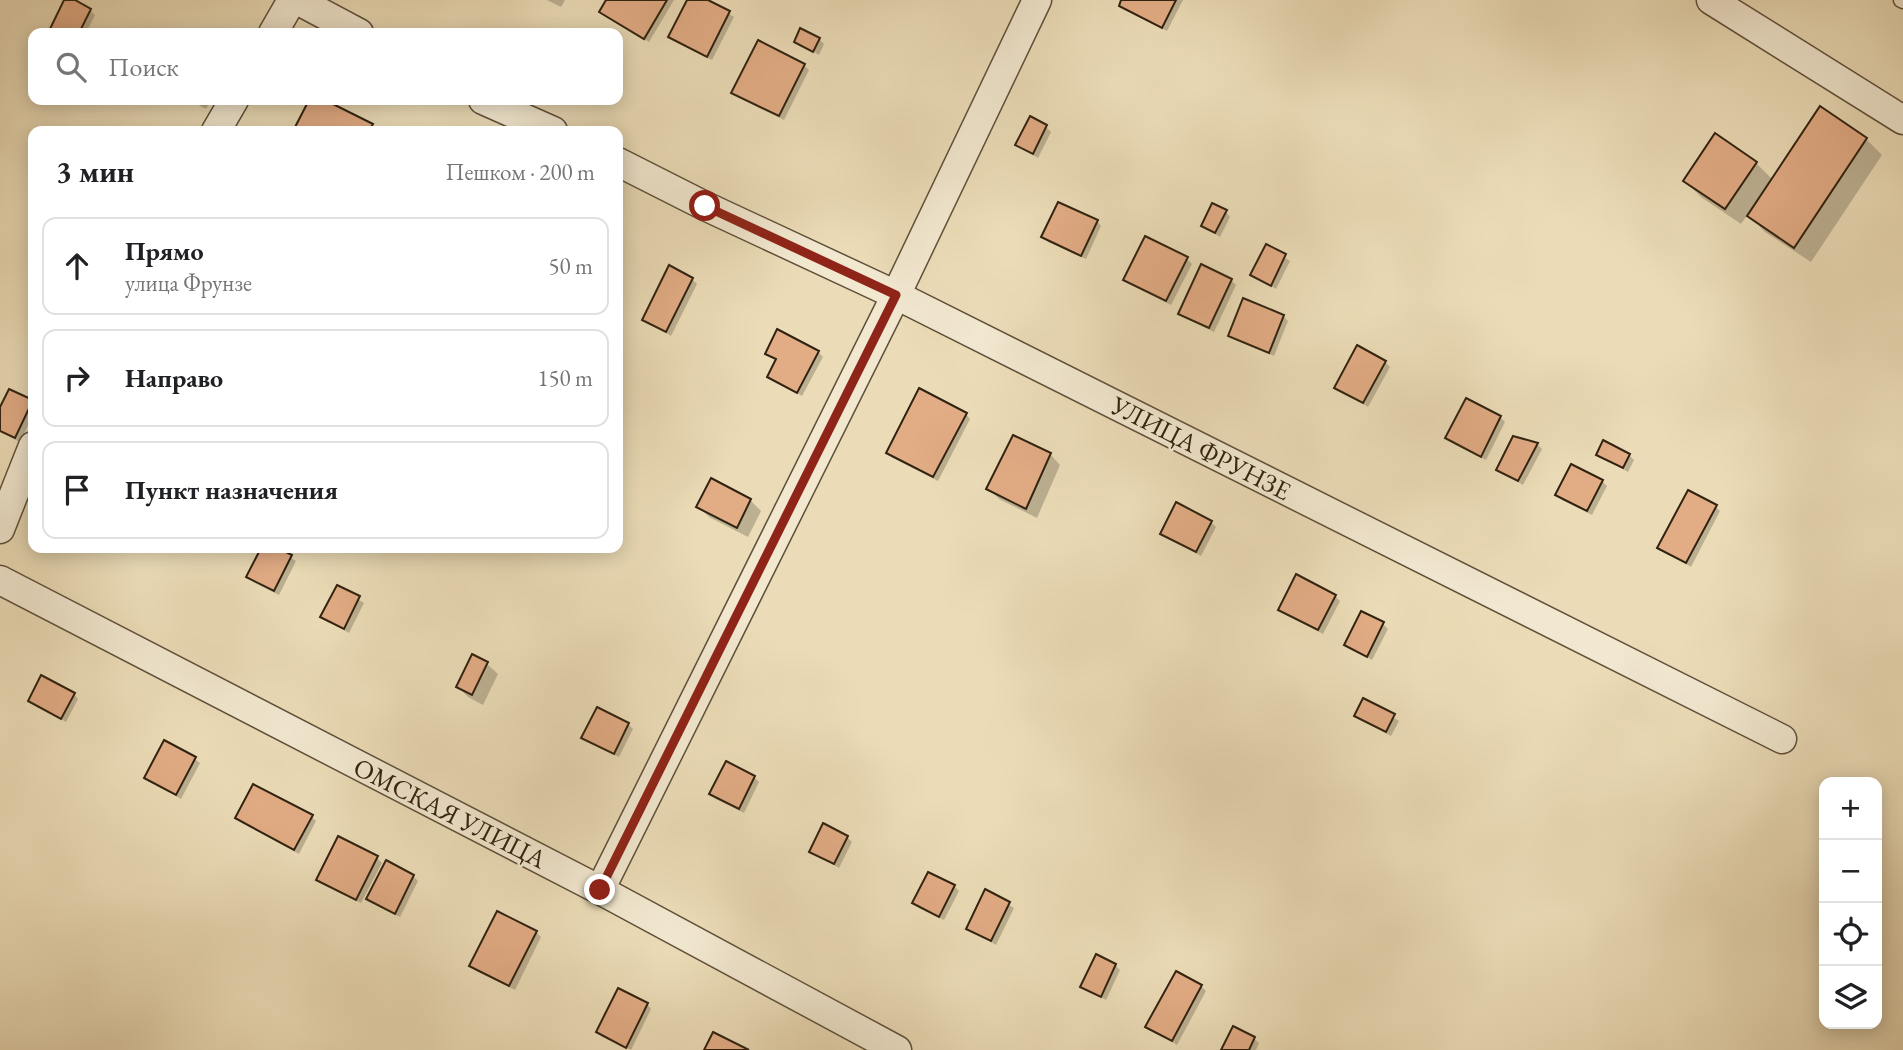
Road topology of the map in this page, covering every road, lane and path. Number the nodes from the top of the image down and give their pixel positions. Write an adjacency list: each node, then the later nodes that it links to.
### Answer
1 (292, 0): 5 (street)
2 (298, 0): 6 (street)
3 (1037, 0): 13 (street)
4 (1711, 0): 9 (street)
5 (276, 28)
6 (350, 28)
7 (231, 105): 10 (street)
8 (494, 105): 11 (street)
9 (1903, 120)
10 (219, 126)
11 (542, 126)
12 (623, 165): 13 (street, УЛИЦА ФРУНЗЕ)
13 (896, 295): 17 (street, УЛИЦА ФРУНЗЕ); 18 (street)
14 (28, 458): 15 (street)
15 (0, 528)
16 (0, 580): 18 (street, ОМСКАЯ УЛИЦА)
17 (1782, 739)
18 (600, 890): 19 (street, ОМСКАЯ УЛИЦА)
19 (897, 1050)

